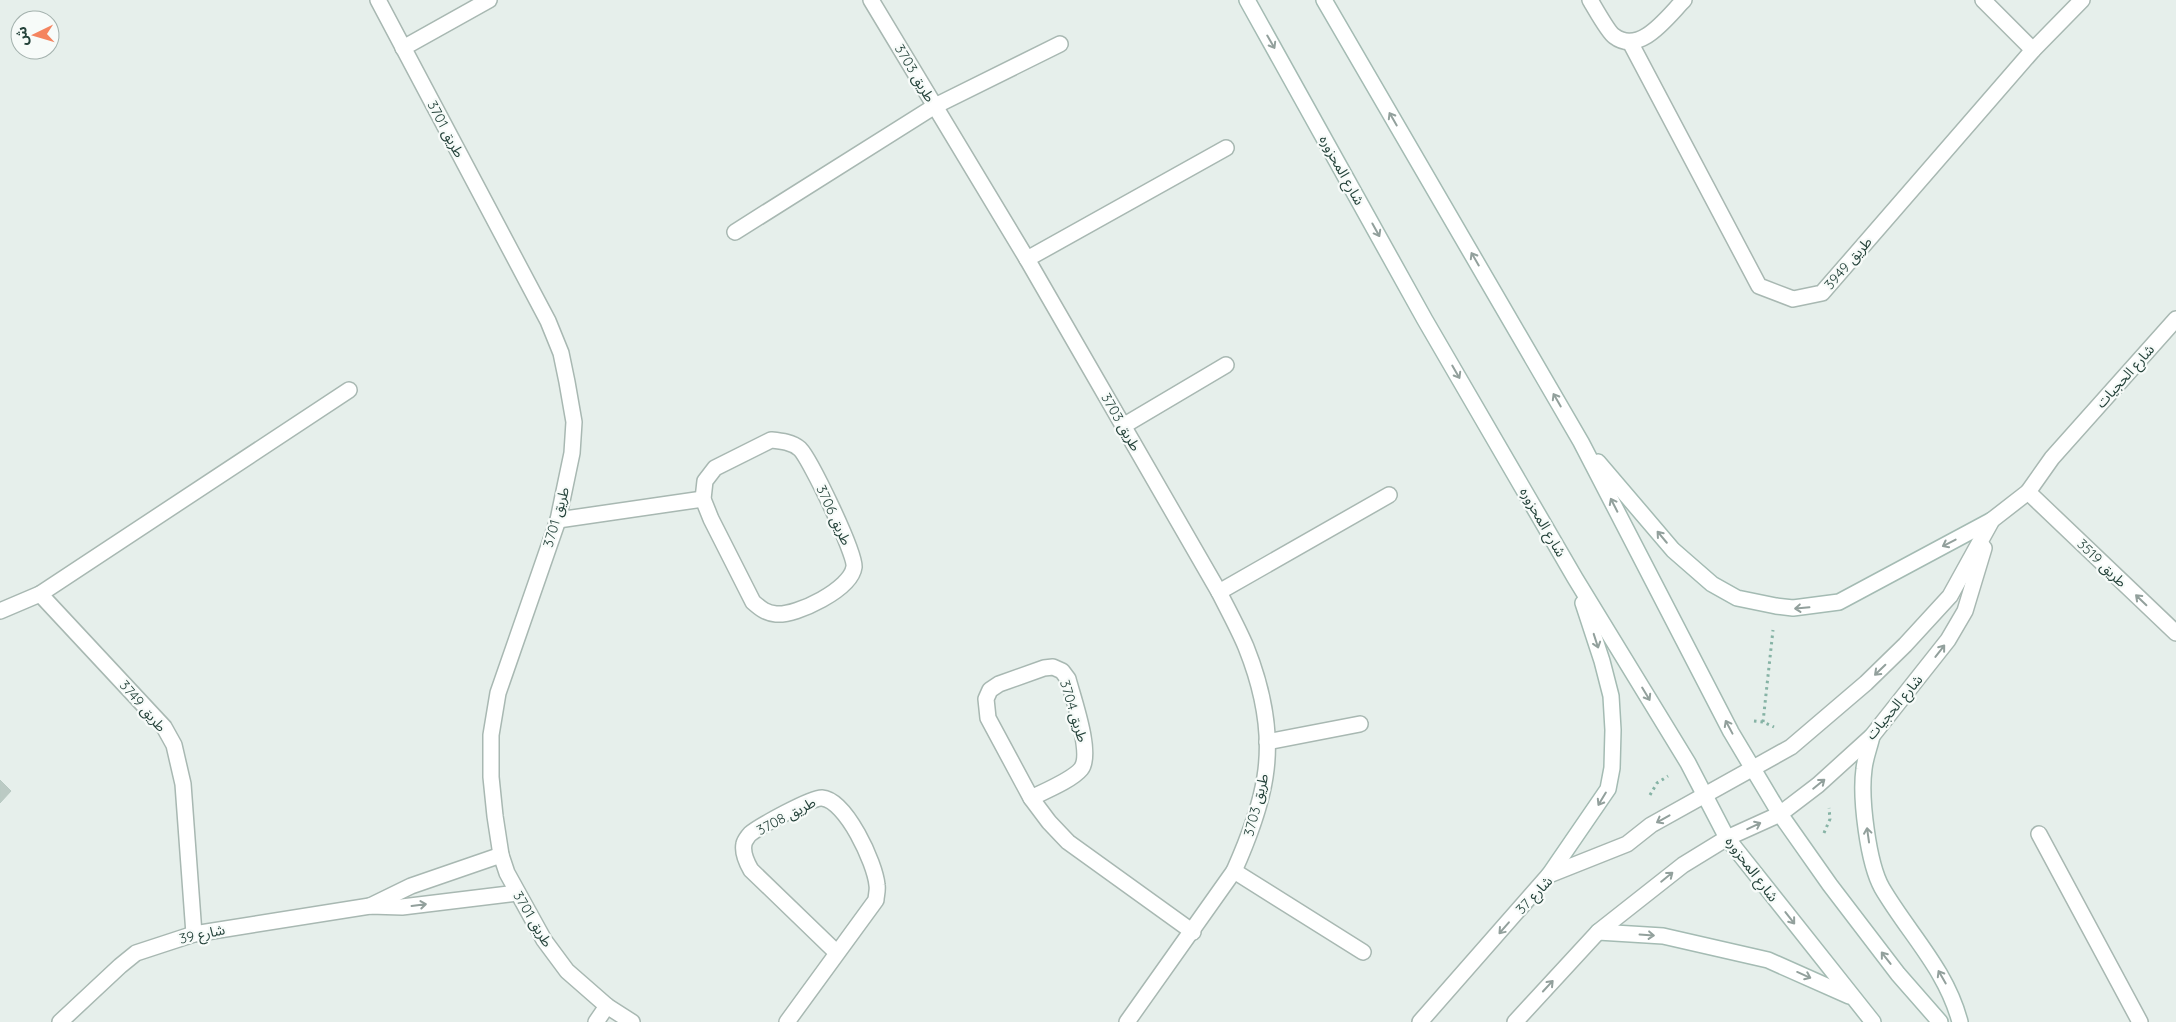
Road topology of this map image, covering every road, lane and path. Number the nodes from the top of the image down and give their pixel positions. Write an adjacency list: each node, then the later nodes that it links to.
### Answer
1 (378, 0): 12 (street, طريق 3701)
2 (489, 0): 12 (street)
3 (871, 0): 14 (street, طريق 3703)
4 (1247, 0): 28 (street, شارع المحزوره, one-way to 28)
5 (1324, 0): 22 (street, one-way to 5)
6 (1590, 0): 10 (street)
7 (1684, 0): 10 (street)
8 (1983, 0): 13 (street)
9 (2082, 0): 13 (street, طريق 3949)
10 (1630, 42): 13 (street, طريق 3949)
11 (1060, 44): 14 (street)
12 (403, 48): 26 (street, طريق 3701)
13 (2033, 50)
14 (935, 106): 16 (street); 17 (street, طريق 3703)
15 (1226, 148): 17 (street)
16 (735, 232)
17 (1027, 259): 21 (street, طريق 3703)
18 (2176, 319): 23 (street, شارع الحجيات)
19 (1226, 365): 21 (street)
20 (349, 390): 30 (street)
21 (1123, 426): 29 (street, طريق 3703)
22 (1581, 442): 31 (street, one-way to 22); 38 (street, one-way to 22)
23 (2028, 492): 27 (street, شارع الحجيات); 33 (street, طريق 3519, one-way to 23)
24 (1389, 495): 29 (street)
25 (703, 500): 25 (street, طريق 3706); 26 (street)
26 (558, 520): 44 (street, طريق 3701)
27 (1992, 520): 31 (street, one-way to 31); 36 (street, شارع الحجيات, one-way to 27); 38 (street, شارع الحجيات, one-way to 38)
28 (1575, 578): 39 (street, شارع المحزوره, one-way to 39); 46 (street, one-way to 46)
29 (1219, 592): 37 (street, طريق 3703)
30 (40, 594): 32 (street); 51 (street, طريق 3749)
31 (1776, 606): 34 (path)
32 (0, 611)
33 (2176, 633)
34 (1763, 722)
35 (1360, 724): 37 (street)
36 (1872, 736): 41 (street, شارع الحجيات, one-way to 36); 65 (street, one-way to 36)
37 (1267, 742): 45 (street, طريق 3703)
38 (1755, 768): 39 (street, شارع الحجيات); 41 (street)
39 (1706, 795): 43 (street, شارع المحزوره); 46 (street, شارع 37, one-way to 46)
40 (1032, 798): 40 (street, طريق 3704); 49 (street, طريق 3704)
41 (1780, 814): 43 (street, شارع الحجيات, one-way to 41); 64 (street, one-way to 41)
42 (2039, 834): 66 (street)
43 (1727, 838): 50 (street, شارع الحجيات, one-way to 43); 54 (street, شارع المحزوره, one-way to 54)
44 (501, 855): 47 (street, طريق 3701); 48 (street, شارع 39)
45 (1234, 871): 49 (street, طريق 3703); 52 (street)
46 (1549, 875): 61 (street, شارع 37, one-way to 61)
47 (517, 893): 48 (street, شارع 39, one-way to 47); 55 (street, طريق 3701)
48 (370, 906): 51 (street, شارع 39)
49 (1192, 932): 60 (street, طريق 3703)
50 (1598, 932): 54 (street, one-way to 54); 62 (street, شارع الحجيات, one-way to 50)
51 (194, 934): 56 (street, شارع 39)
52 (1362, 952)
53 (837, 953): 53 (street, طريق 3708); 59 (street, طريق 3708)
54 (1852, 997): 63 (street, شارع المحزوره)
55 (607, 1006): 57 (street); 58 (street, طريق 3701)
56 (60, 1022)
57 (596, 1022)
58 (632, 1022)
59 (787, 1022)
60 (1127, 1022)
61 (1420, 1022)
62 (1514, 1022)
63 (1873, 1022)
64 (1940, 1022)
65 (1960, 1022)
66 (2140, 1022)

